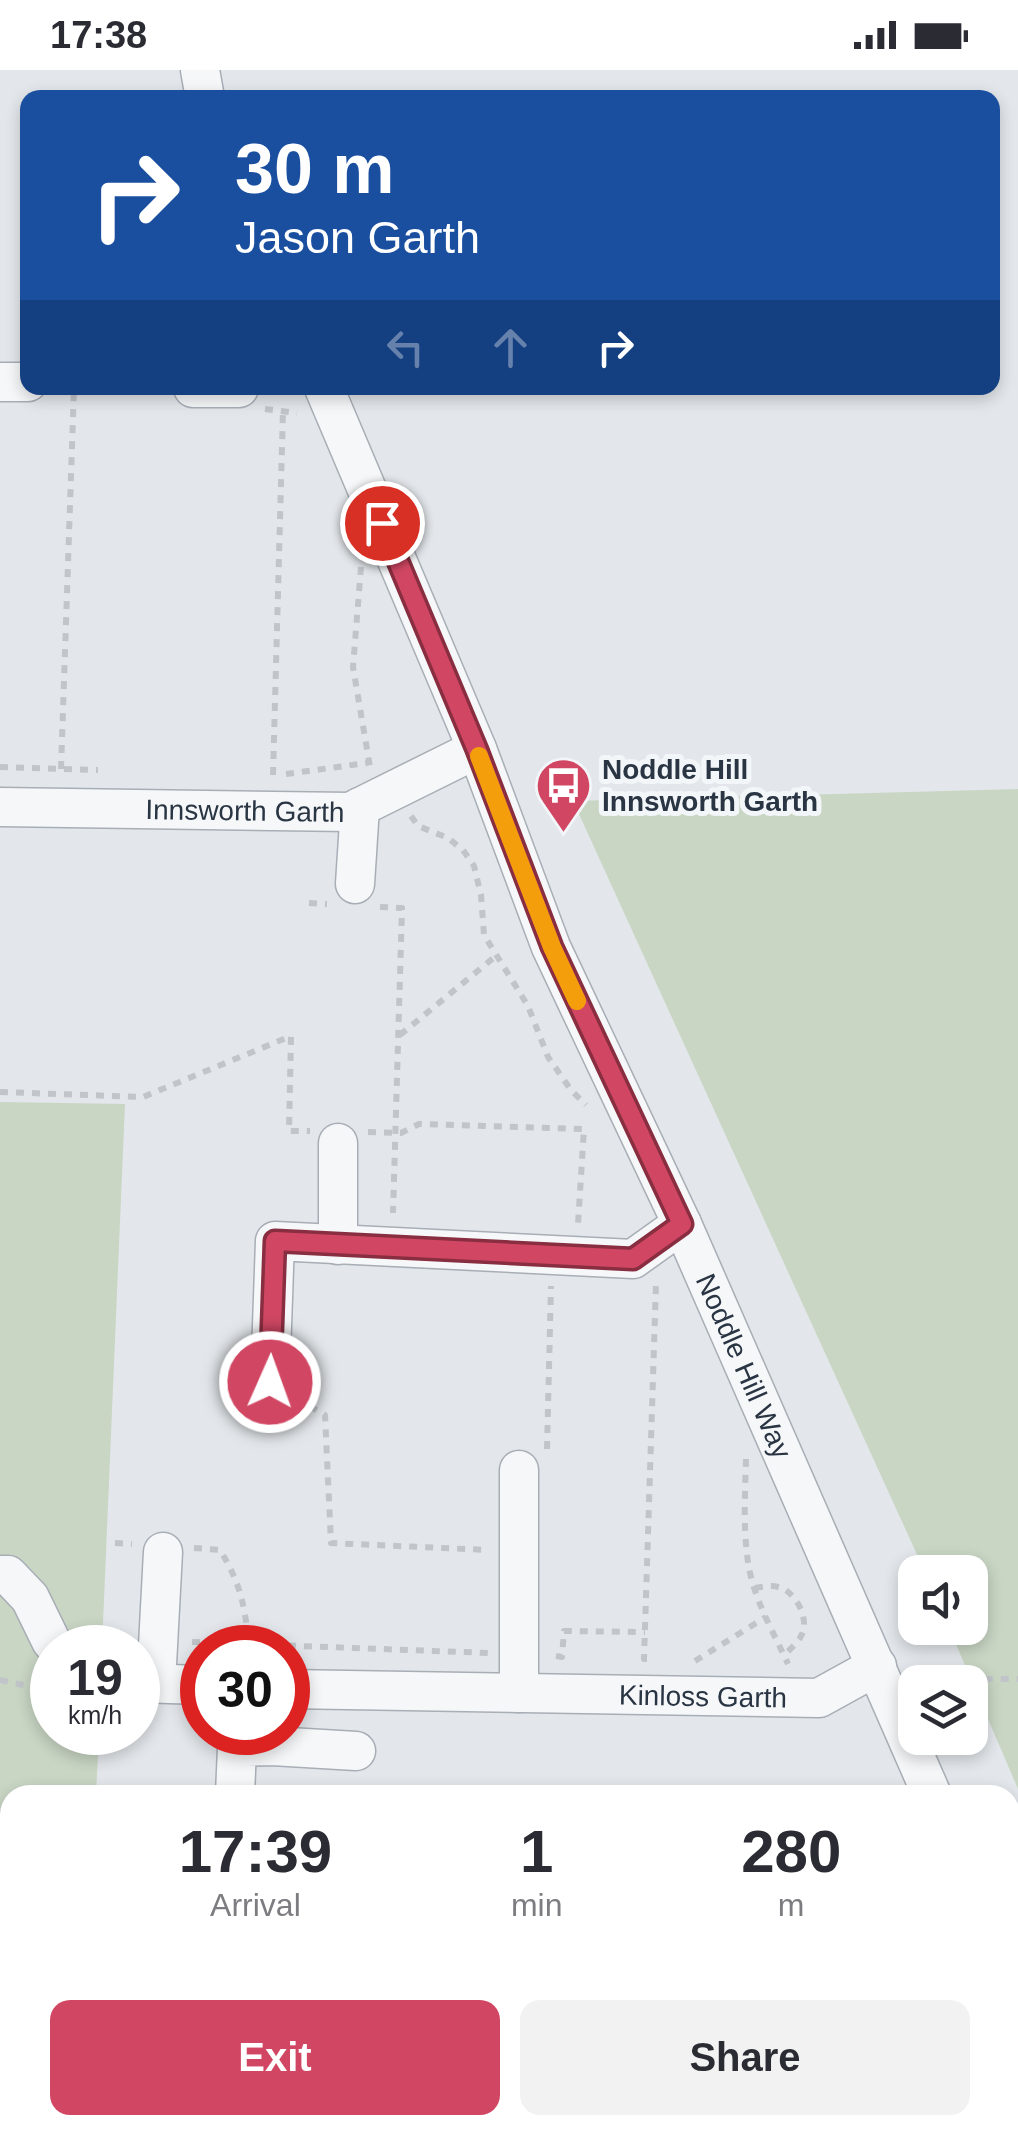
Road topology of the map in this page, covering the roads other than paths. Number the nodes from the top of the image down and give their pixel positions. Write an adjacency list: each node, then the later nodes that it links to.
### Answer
1 (327, 395): 2 (street, Noddle Hill Way)
2 (477, 750): 3 (street, Innsworth Garth); 7 (street, Noddle Hill Way)
3 (376, 789): 4 (street, Innsworth Garth); 5 (street)
4 (0, 807)
5 (349, 898)
6 (341, 1136): 8 (street)
7 (682, 1224): 8 (street); 15 (street, Noddle Hill Way)
8 (338, 1245): 9 (street)
9 (270, 1382)
10 (519, 1470): 17 (street)
11 (166, 1548): 14 (street)
12 (0, 1575): 13 (street)
13 (44, 1625)
14 (160, 1627)
15 (877, 1666): 17 (street, Kinloss Garth); 22 (street, Noddle Hill Way)
16 (310, 1688): 17 (street, Kinloss Garth)
17 (520, 1692)
18 (310, 1744): 19 (street)
19 (356, 1751)
20 (236, 1755): 21 (street)
21 (235, 1785)
22 (928, 1785)

